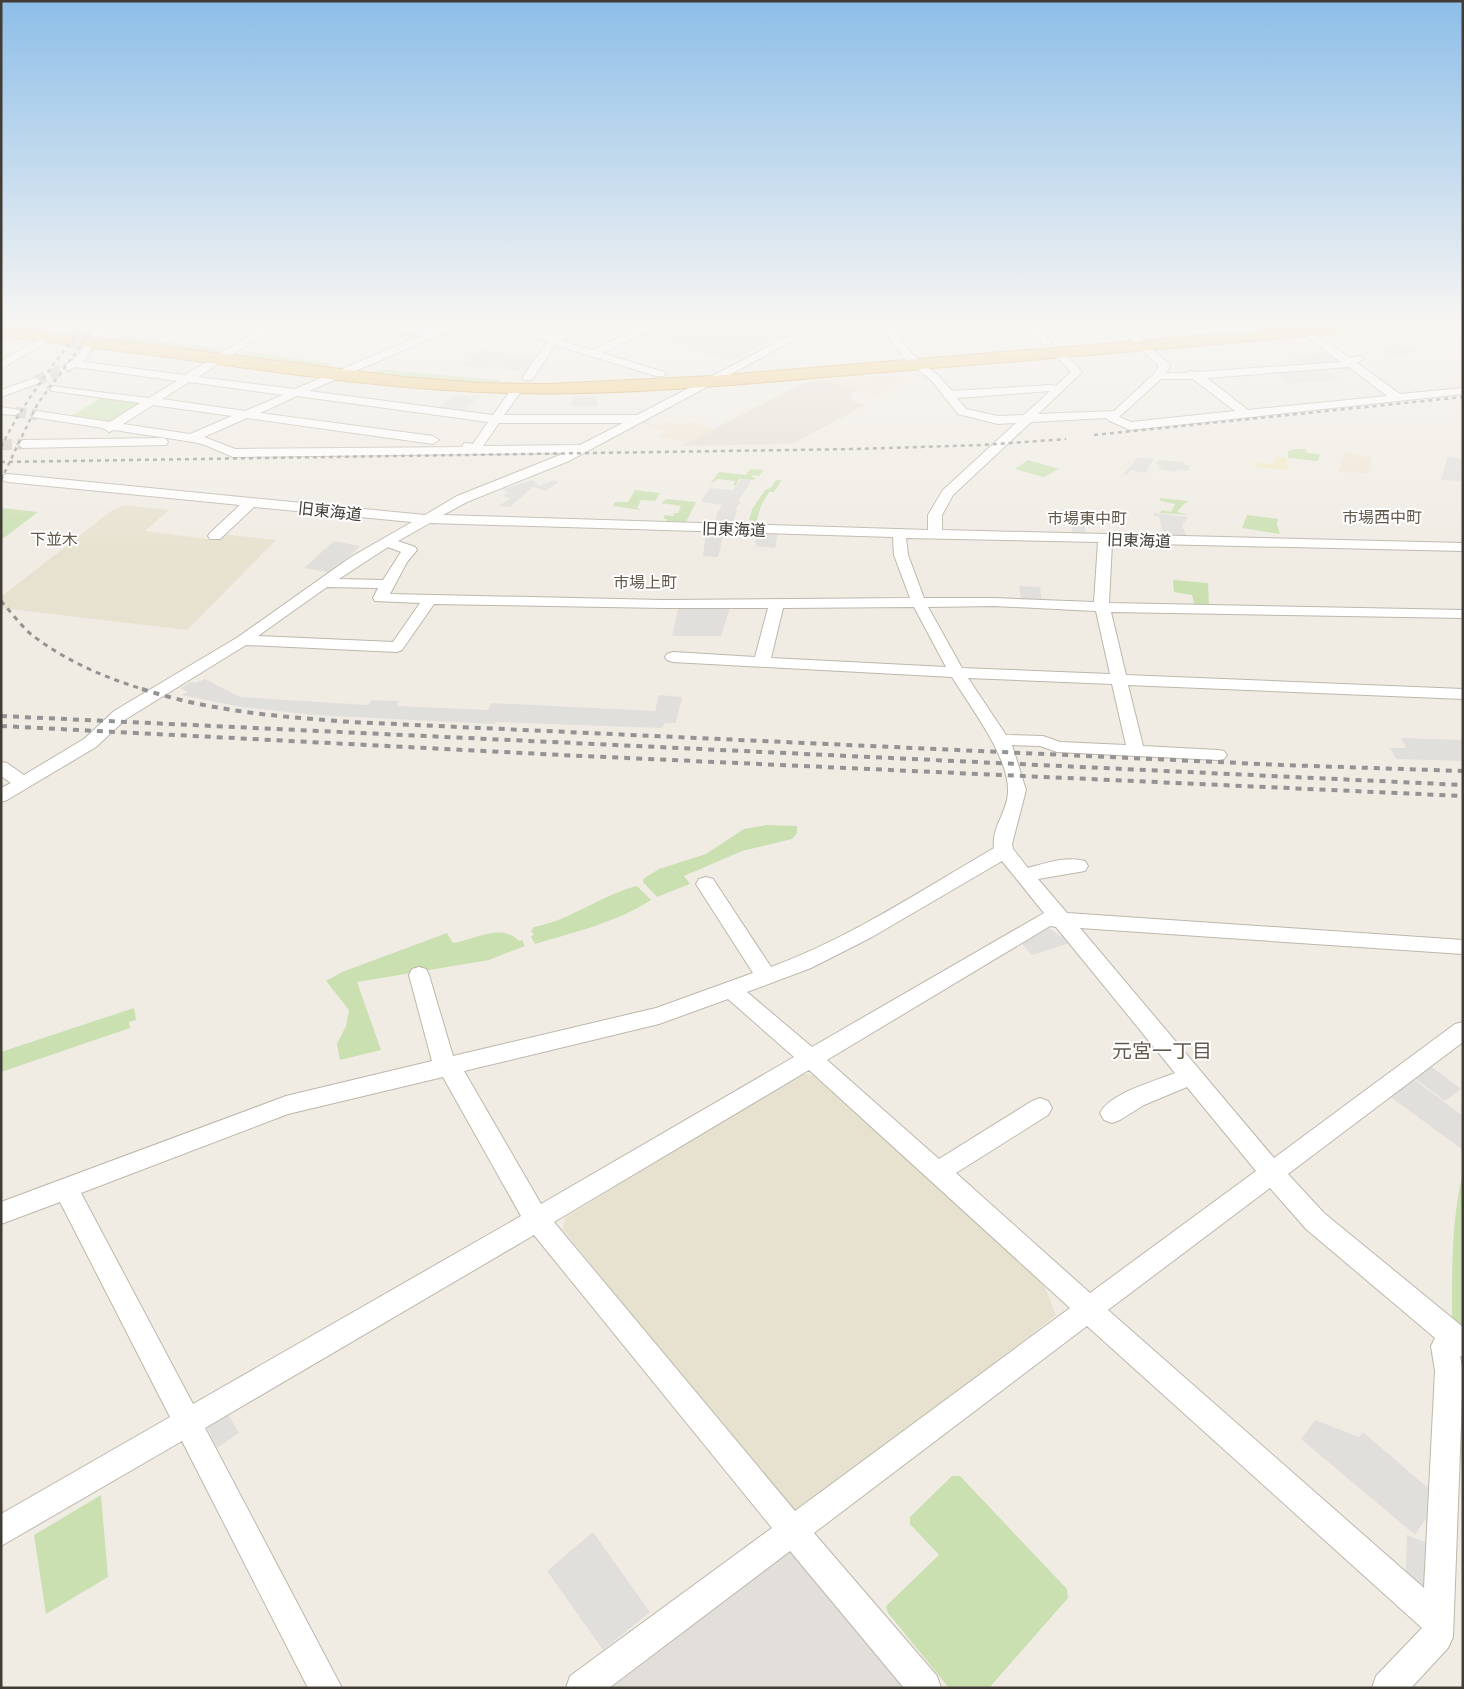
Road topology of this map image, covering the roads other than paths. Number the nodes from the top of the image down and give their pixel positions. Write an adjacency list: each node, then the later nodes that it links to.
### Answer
1 (150, 402): 21 (street)
2 (157, 402): 14 (street)
3 (275, 402): 14 (street)
4 (364, 402): 18 (street)
5 (509, 402): 18 (street)
6 (672, 402): 19 (street)
7 (954, 402): 20 (street)
8 (1046, 402): 20 (street)
9 (1130, 402): 17 (street)
10 (1230, 402): 15 (street)
11 (1362, 402): 15 (street)
12 (1, 410): 13 (street)
13 (15, 412)
14 (246, 414): 22 (street); 25 (street)
15 (1246, 414): 17 (street)
16 (37, 415): 21 (street)
17 (1110, 415): 20 (street)
18 (496, 419): 19 (street); 25 (street)
19 (639, 419): 26 (street)
20 (1027, 420): 31 (street)
21 (112, 426): 22 (street); 23 (street)
22 (192, 438): 23 (street); 25 (street)
23 (85, 443): 24 (street)
24 (23, 444)
25 (475, 449): 26 (street)
26 (582, 449): 29 (street)
27 (12, 482): 28 (street, 旧東海道)
28 (250, 503): 29 (street, 旧東海道); 32 (street)
29 (429, 519): 30 (street, 旧東海道); 34 (street)
30 (900, 533): 31 (street, 旧東海道); 39 (street)
31 (935, 534): 33 (street, 旧東海道)
32 (215, 536)
33 (1106, 539): 35 (street, 旧東海道); 41 (street)
34 (387, 542): 36 (street); 37 (street)
35 (1463, 548)
36 (325, 583): 37 (street); 43 (street)
37 (388, 584): 38 (street)
38 (430, 599): 40 (street); 43 (street)
39 (919, 602): 40 (street); 41 (street); 46 (street)
40 (776, 604): 45 (street)
41 (1102, 607): 42 (street); 47 (street)
42 (1463, 614)
43 (243, 640): 53 (street)
44 (673, 657): 45 (street)
45 (762, 662): 46 (street)
46 (957, 672): 47 (street); 49 (street)
47 (1118, 679): 48 (street); 50 (street)
48 (1463, 694)
49 (1000, 740): 50 (street); 55 (street)
50 (1136, 751): 51 (street)
51 (1218, 755)
52 (1, 767): 53 (street)
53 (23, 783): 54 (street)
54 (1, 796)
55 (1004, 851): 57 (street); 62 (street)
56 (1078, 866): 57 (street)
57 (1024, 875): 59 (street)
58 (706, 884): 62 (street)
59 (1060, 918): 60 (street); 65 (street); 67 (street)
60 (1463, 947)
61 (419, 975): 66 (street)
62 (766, 977): 63 (street)
63 (732, 989): 65 (street); 66 (street)
64 (1463, 1030): 71 (street)
65 (810, 1059): 70 (street); 74 (street)
66 (449, 1067): 72 (street); 74 (street)
67 (1191, 1076): 69 (street); 71 (street)
68 (1040, 1108): 70 (street)
69 (1112, 1113)
70 (938, 1172): 75 (street)
71 (1271, 1172): 75 (street); 76 (street)
72 (66, 1189): 73 (street); 77 (street)
73 (1, 1212)
74 (537, 1220): 77 (street); 79 (street)
75 (1087, 1309): 79 (street); 80 (street)
76 (1458, 1340): 80 (street)
77 (187, 1422): 78 (street); 81 (street)
78 (1, 1531)
79 (793, 1531): 82 (street); 83 (street)
80 (1438, 1622): 84 (street)
81 (326, 1688)
82 (582, 1688)
83 (925, 1688)
84 (1388, 1688)

